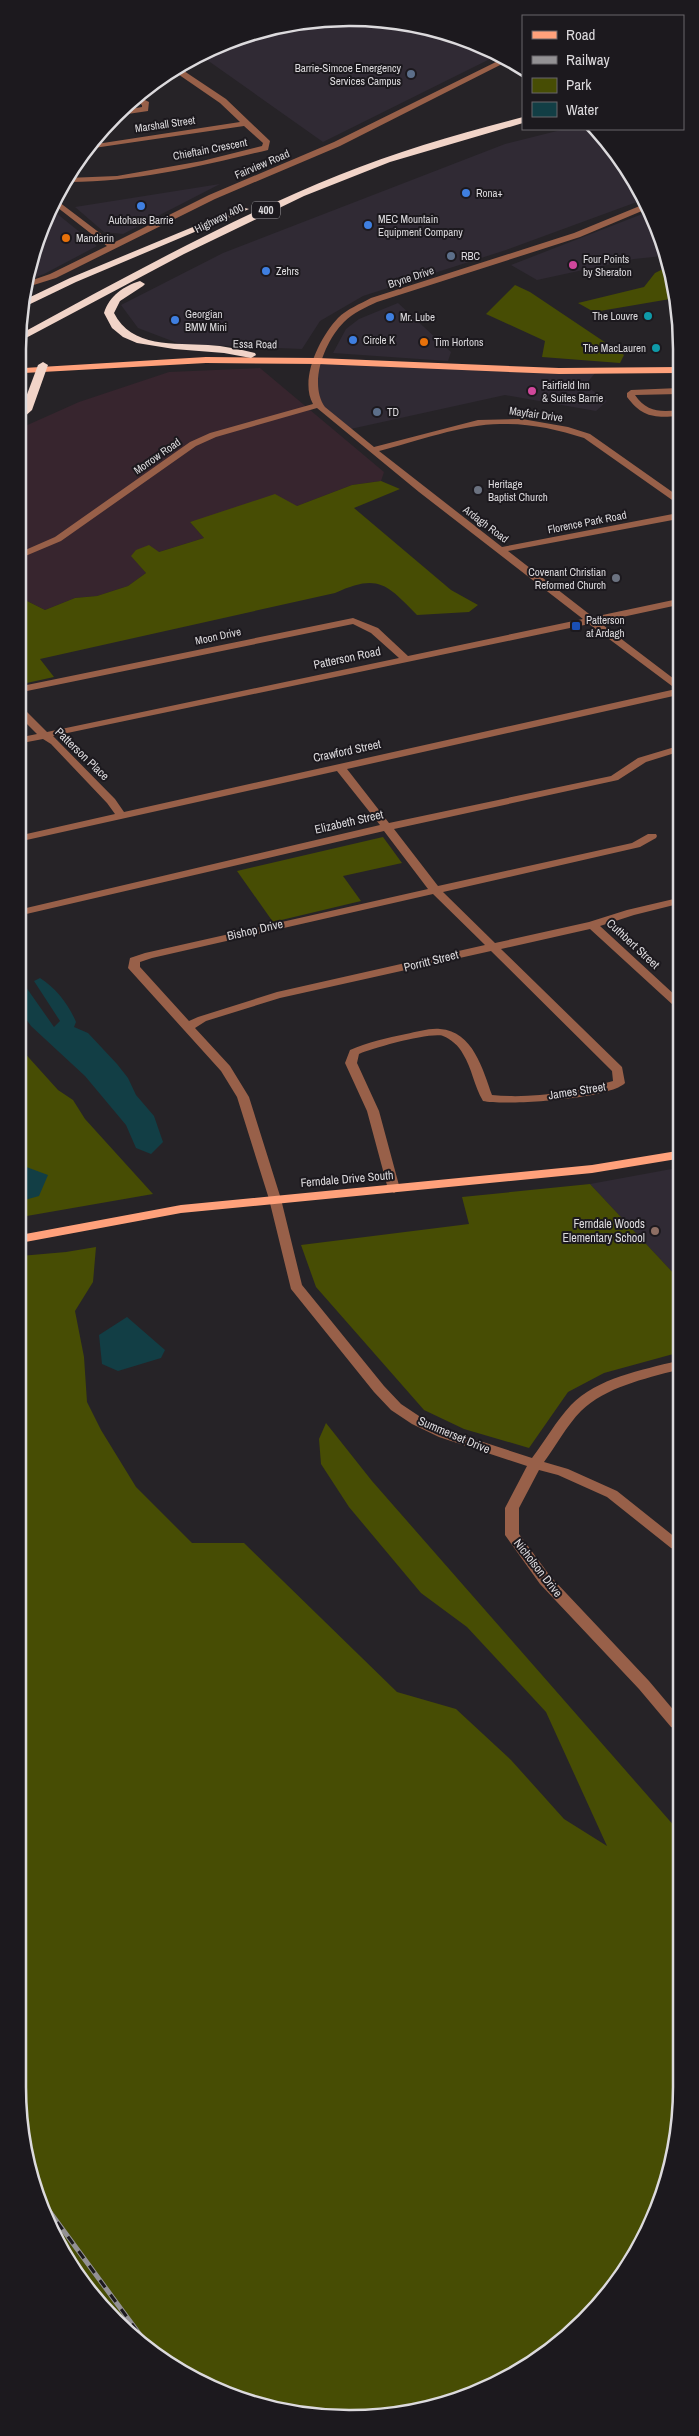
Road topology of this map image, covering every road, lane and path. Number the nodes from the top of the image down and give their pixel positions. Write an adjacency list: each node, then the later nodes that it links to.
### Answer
1 (498, 63): 12 (street, Fairview Road)
2 (183, 73): 6 (street, Chieftain Crescent)
3 (142, 102): 4 (street)
4 (131, 111)
5 (522, 113): 9 (highway, Highway 400 / 400); 13 (highway, Highway 400 / 400)
6 (246, 123): 7 (street, Marshall Street); 8 (street, Chieftain Crescent)
7 (99, 146)
8 (75, 180)
9 (323, 185): 17 (highway, Highway 400 / 400); 18 (highway)
10 (61, 206): 12 (street)
11 (640, 209): 19 (street, Bryne Drive)
12 (112, 246): 14 (street, Fairview Road)
13 (74, 280): 15 (highway); 16 (highway, Highway 400 / 400)
14 (33, 283)
15 (31, 295)
16 (30, 301)
17 (27, 335)
18 (251, 355): 19 (main road, Essa Road); 20 (main road, Essa Road)
19 (319, 359): 20 (main road, Essa Road); 22 (main road, Essa Road); 24 (street)
20 (42, 367): 21 (main road, Essa Road); 25 (highway)
21 (26, 369)
22 (673, 370)
23 (673, 391): 26 (street)
24 (319, 405): 27 (street, Ardagh Road); 31 (street, Morrow Road)
25 (26, 411)
26 (673, 414)
27 (372, 450): 28 (street, Mayfair Drive); 30 (street, Ardagh Road)
28 (673, 496)
29 (673, 517): 30 (street, Florence Park Road)
30 (500, 550): 33 (street, Ardagh Road)
31 (26, 553)
32 (673, 603): 33 (street, Patterson Road)
33 (593, 620): 34 (street, Patterson Road); 35 (street, Ardagh Road)
34 (406, 659): 36 (street, Moon Drive); 39 (street, Patterson Road)
35 (673, 683)
36 (26, 688)
37 (673, 693): 42 (street, Crawford Street)
38 (26, 717): 39 (street, Patterson Place)
39 (44, 735): 40 (street, Patterson Road); 43 (street, Patterson Place)
40 (26, 739)
41 (673, 751): 44 (street, Elizabeth Street)
42 (340, 766): 43 (street, Crawford Street); 44 (street, James Street)
43 (121, 815): 46 (street, Crawford Street)
44 (387, 827): 47 (street, James Street); 49 (street, Elizabeth Street)
45 (652, 836): 47 (street, Bishop Drive)
46 (26, 837)
47 (436, 891): 51 (street, James Street); 53 (street, Bishop Drive)
48 (673, 903): 50 (street, Porritt Street)
49 (26, 911)
50 (592, 925): 51 (street, Porritt Street); 52 (street, Cuthbert Street)
51 (491, 947): 53 (street, Porritt Street); 55 (street, James Street)
52 (673, 999)
53 (187, 1027): 56 (street, Bishop Drive)
54 (673, 1156): 55 (main road, Ferndale Drive South)
55 (394, 1189): 56 (main road, Ferndale Drive South)
56 (275, 1199): 57 (main road, Ferndale Drive South); 59 (street, Summerset Drive)
57 (26, 1238)
58 (673, 1370): 59 (street, Nicholson Drive)
59 (536, 1463): 60 (street, Summerset Drive); 61 (street, Nicholson Drive)
60 (673, 1543)
61 (673, 1719)

